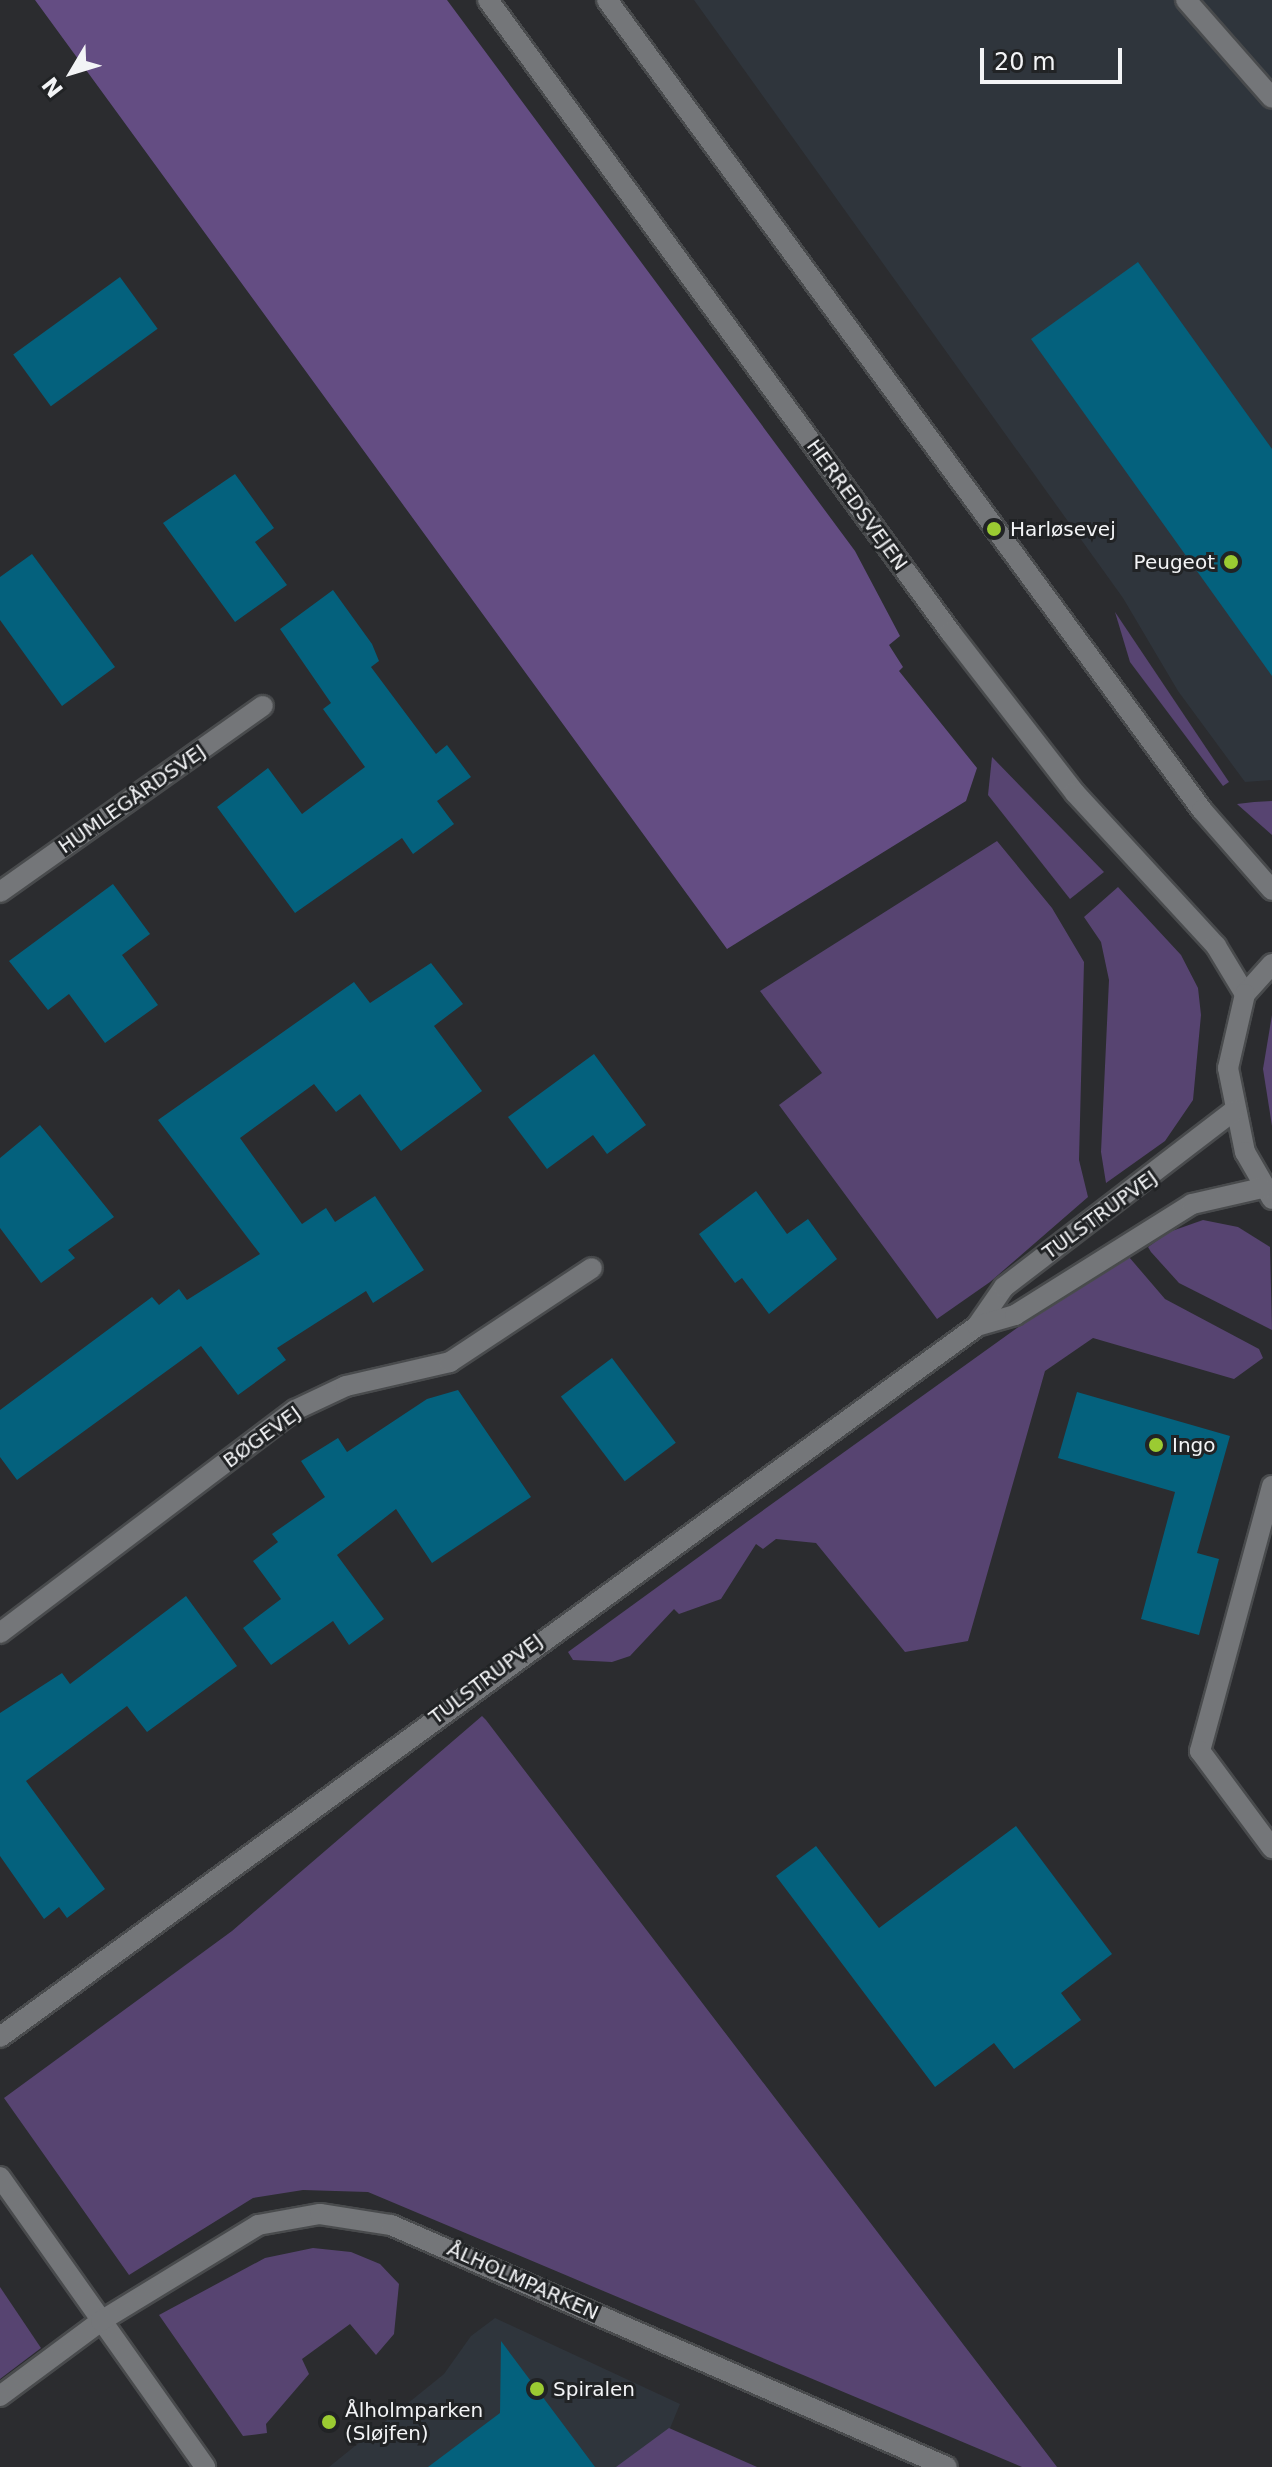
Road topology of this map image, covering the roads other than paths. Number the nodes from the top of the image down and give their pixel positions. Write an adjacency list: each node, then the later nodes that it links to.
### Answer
1 (488, 0): 9 (street, HERREDSVEJEN)
2 (607, 0): 6 (street)
3 (1186, 0): 4 (street)
4 (1272, 98)
5 (263, 706): 7 (street, HUMLEGÅRDSVEJ)
6 (1272, 890)
7 (0, 892)
8 (1272, 964): 9 (street)
9 (1245, 994): 10 (street)
10 (1233, 1111): 11 (street); 13 (street, TULSTRUPVEJ)
11 (1267, 1193): 13 (street, TULSTRUPVEJ)
12 (592, 1268): 15 (street, BØGEVEJ)
13 (977, 1326): 17 (street, TULSTRUPVEJ)
14 (1272, 1486): 16 (street)
15 (0, 1633)
16 (1272, 1848)
17 (0, 2037)
18 (0, 2177): 19 (street)
19 (101, 2321): 20 (street, ÅLHOLMPARKEN); 21 (street); 22 (street, ÅLHOLMPARKEN)
20 (0, 2396)
21 (205, 2467)
22 (947, 2467)

